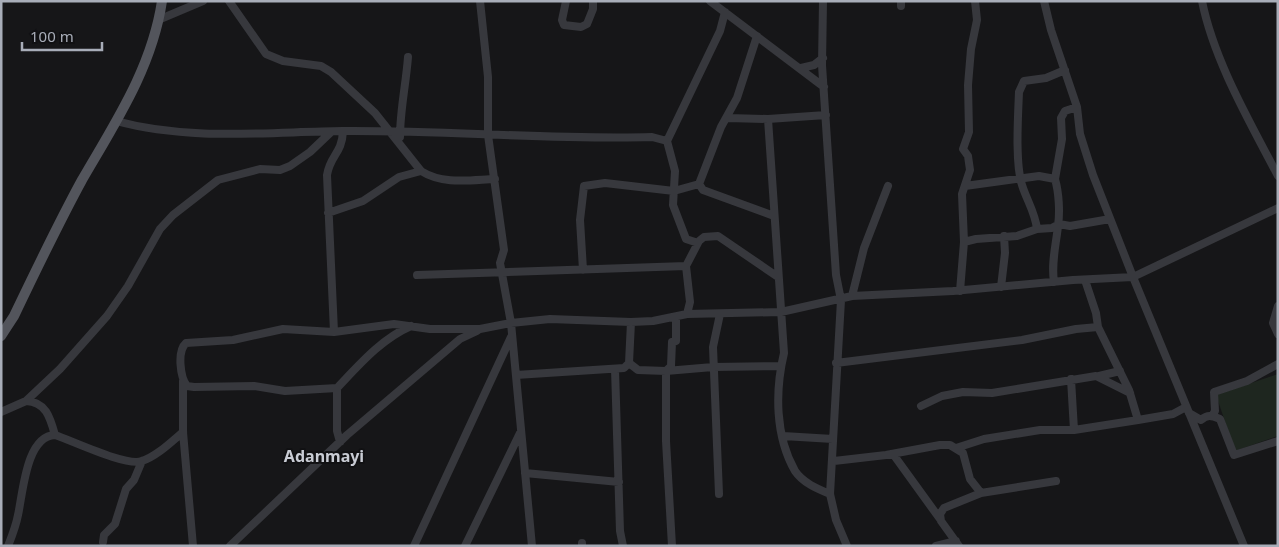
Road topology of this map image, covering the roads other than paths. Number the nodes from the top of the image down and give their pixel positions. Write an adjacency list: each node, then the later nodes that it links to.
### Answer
1 (162, 1): 13 (main road)
2 (203, 1): 13 (street)
3 (229, 1): 27 (street)
4 (480, 1): 29 (street)
5 (566, 1): 6 (street)
6 (592, 1)
7 (710, 1): 12 (street)
8 (823, 1): 16 (street)
9 (975, 1): 39 (street)
10 (1044, 1): 18 (street)
11 (1202, 1): 33 (street)
12 (725, 12): 14 (street); 30 (street)
13 (158, 20): 24 (main road)
14 (757, 36): 17 (street); 22 (street)
15 (408, 57): 28 (street)
16 (822, 58): 17 (street); 19 (street)
17 (801, 68): 19 (street)
18 (1065, 70): 20 (street); 34 (street)
19 (824, 87): 21 (street)
20 (1077, 107): 36 (street); 44 (street)
21 (826, 115): 23 (street); 61 (street)
22 (728, 118): 23 (street); 37 (street)
23 (768, 119): 43 (street)
24 (116, 122): 26 (street); 76 (main road)
25 (343, 131): 26 (street); 27 (street); 42 (street)
26 (331, 132): 92 (street)
27 (389, 132): 28 (street); 31 (street)
28 (400, 134): 29 (street); 31 (street)
29 (488, 134): 30 (street); 35 (street)
30 (668, 141): 40 (street)
31 (400, 144): 32 (street)
32 (421, 171): 35 (street); 42 (street)
33 (1278, 176)
34 (1021, 178): 36 (street); 39 (street); 46 (street)
35 (495, 179): 52 (street)
36 (1055, 179): 45 (street)
37 (699, 184): 40 (street); 43 (street)
38 (888, 186): 60 (street)
39 (965, 186): 48 (street)
40 (674, 191): 49 (street); 51 (street)
41 (1278, 208): 55 (street)
42 (328, 213): 74 (street)
43 (774, 216): 54 (street)
44 (1110, 219): 45 (street); 55 (street)
45 (1059, 224): 46 (street); 57 (street)
46 (1036, 229): 47 (street)
47 (1004, 236): 48 (street); 58 (street)
48 (964, 242): 59 (street)
49 (698, 244): 50 (street); 54 (street)
50 (686, 266): 51 (street); 62 (street)
51 (583, 270): 52 (street)
52 (503, 274): 53 (street); 70 (street)
53 (417, 275)
54 (778, 277): 64 (street)
55 (1134, 277): 56 (street); 94 (street)
56 (1085, 280): 57 (street); 72 (street)
57 (1054, 282): 58 (street)
58 (1001, 287): 59 (street)
59 (960, 291): 60 (street)
60 (852, 296): 61 (street)
61 (841, 300): 64 (street); 78 (street)
62 (690, 302): 65 (street); 66 (street)
63 (1278, 306): 75 (street)
64 (781, 312): 67 (street); 81 (street)
65 (687, 314): 66 (street); 68 (street)
66 (705, 314): 67 (street)
67 (720, 314): 82 (street)
68 (676, 317): 69 (street); 84 (street)
69 (631, 322): 70 (street); 79 (street)
70 (511, 323): 73 (street); 77 (street)
71 (411, 326): 73 (street); 74 (street); 90 (street)
72 (1098, 326): 78 (street); 85 (street)
73 (480, 329): 105 (street)
74 (334, 332): 89 (street)
75 (1278, 334)
76 (1, 336)
77 (512, 336): 86 (street); 122 (street)
78 (836, 362): 103 (street)
79 (629, 363): 83 (street); 84 (street)
80 (1278, 364): 96 (street)
81 (781, 366): 82 (street); 102 (street)
82 (713, 367): 84 (street); 114 (street)
83 (615, 369): 86 (street); 112 (street)
84 (666, 370): 126 (street)
85 (1120, 371): 87 (street); 91 (street)
86 (516, 375): 100 (street)
87 (1099, 376): 88 (street); 91 (street)
88 (1071, 379): 93 (street); 98 (street)
89 (183, 381): 90 (street); 99 (street)
90 (337, 388): 105 (street)
91 (1130, 393): 97 (street)
92 (26, 401): 95 (street); 101 (street)
93 (921, 406)
94 (1187, 410): 96 (street); 97 (street); 129 (street)
95 (1, 412)
96 (1212, 416): 104 (street)
97 (1138, 420): 98 (street)
98 (1074, 430): 106 (street)
99 (182, 432): 108 (street); 120 (street)
100 (520, 432): 110 (street); 123 (street)
101 (55, 435): 108 (street); 119 (street)
102 (783, 436): 103 (street); 115 (street)
103 (833, 439): 109 (street)
104 (1278, 441)
105 (340, 442): 121 (street)
106 (956, 448): 107 (street); 113 (street)
107 (893, 454): 109 (street); 116 (street)
108 (142, 461): 117 (street)
109 (834, 461): 115 (street)
110 (525, 473): 112 (street); 124 (street)
111 (1056, 480): 113 (street)
112 (619, 482): 125 (street)
113 (981, 492): 116 (street)
114 (719, 494)
115 (830, 494): 127 (street)
116 (941, 521): 118 (street)
117 (104, 542)
118 (958, 544): 128 (street)
119 (8, 546)
120 (193, 546)
121 (230, 546)
122 (414, 546)
123 (465, 546)
124 (532, 546)
125 (623, 546)
126 (672, 546)
127 (847, 546)
128 (936, 546)
129 (1244, 546)

